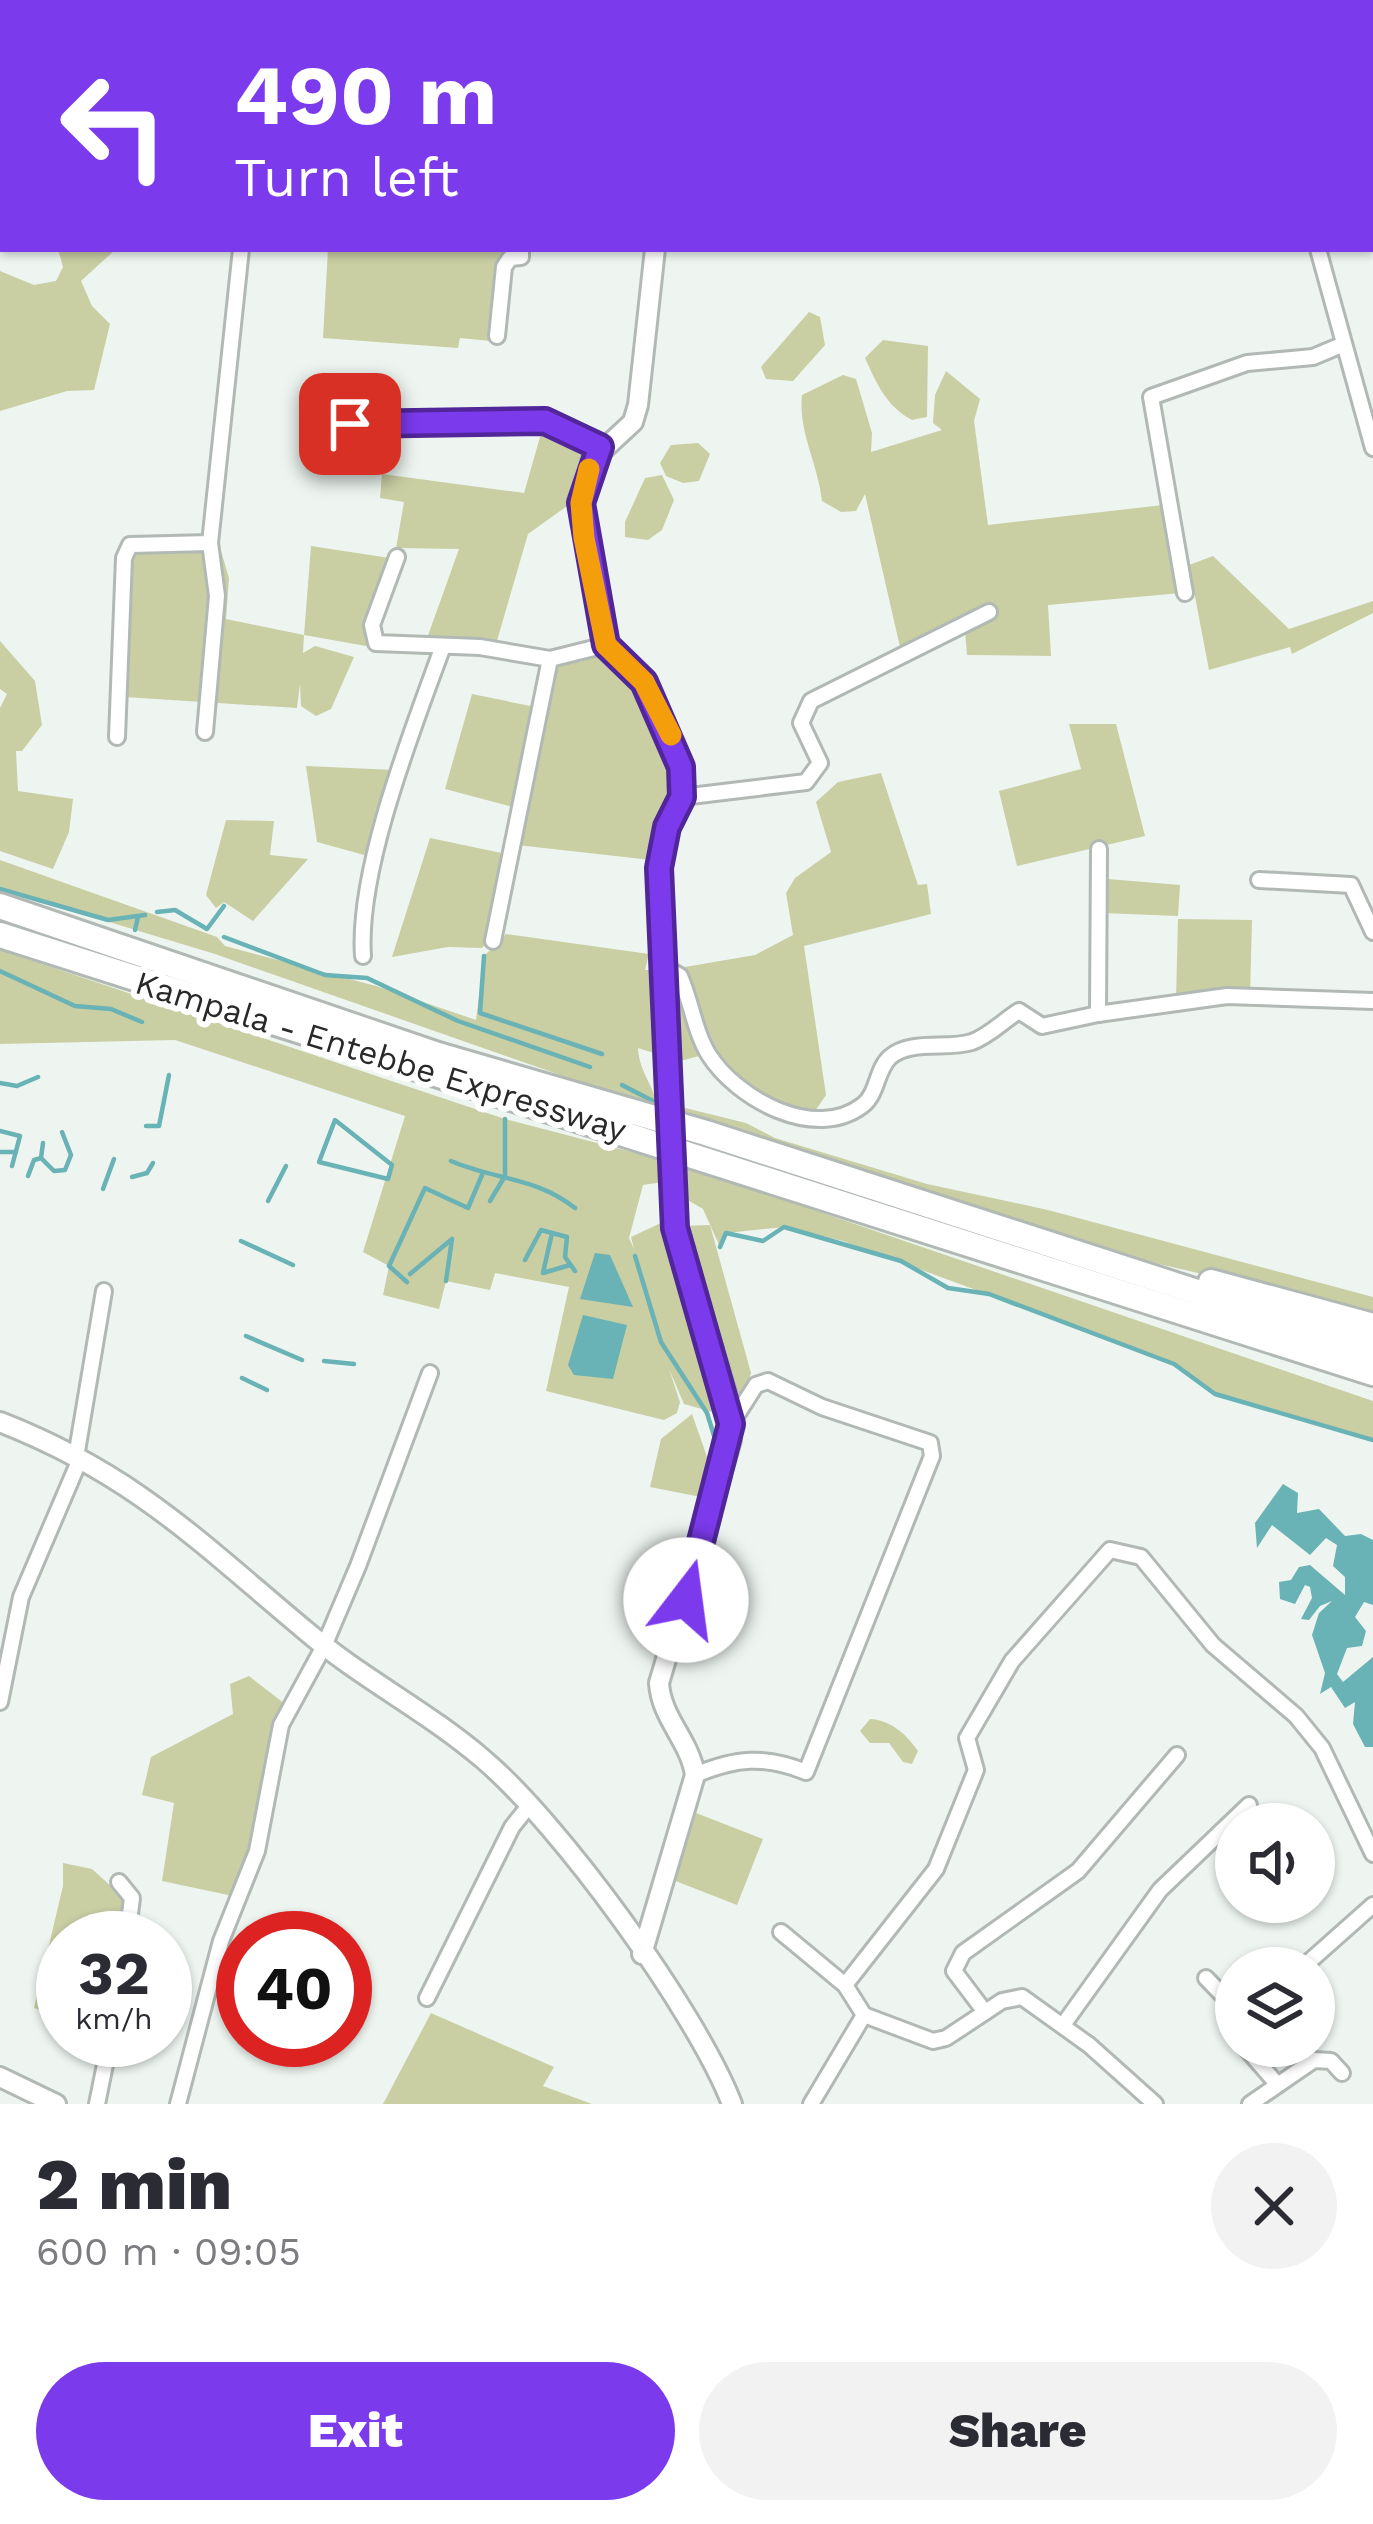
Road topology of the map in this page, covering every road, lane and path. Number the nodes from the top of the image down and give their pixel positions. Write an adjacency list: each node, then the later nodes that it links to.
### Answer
1 (242, 252): 10 (street)
2 (521, 252): 5 (street)
3 (655, 252): 8 (street)
4 (1319, 252): 6 (street)
5 (497, 336)
6 (1344, 344): 9 (street); 12 (street)
7 (336, 426): 8 (street)
8 (600, 447): 14 (street)
9 (1373, 448)
10 (210, 543): 17 (street); 18 (street)
11 (397, 557): 15 (street)
12 (1185, 593)
13 (988, 612): 19 (street)
14 (606, 645): 16 (street); 19 (street)
15 (443, 646): 16 (street); 26 (street)
16 (550, 658): 25 (street)
17 (205, 732)
18 (117, 737)
19 (682, 797): 27 (street)
20 (1099, 849): 29 (street)
21 (1258, 880): 23 (street)
22 (0, 906): 30 (highway)
23 (1373, 932)
24 (0, 935): 32 (highway, Kampala - Entebbe Expressway)
25 (493, 941)
26 (363, 956)
27 (661, 965): 29 (street); 39 (street, bridge)
28 (1373, 1000): 29 (street)
29 (1098, 1014)
30 (1137, 1276): 33 (highway); 34 (highway)
31 (104, 1291): 40 (street)
32 (1173, 1312): 36 (highway); 37 (highway)
33 (1373, 1327)
34 (1373, 1349)
35 (430, 1373): 41 (street)
36 (1373, 1373)
37 (1373, 1388)
38 (0, 1422): 40 (street)
39 (731, 1424): 44 (street); 44 (street)
40 (78, 1458): 41 (street); 42 (street)
41 (324, 1646): 45 (street); 68 (street)
42 (0, 1702)
43 (1177, 1755): 58 (street)
44 (695, 1775): 53 (street)
45 (527, 1807): 53 (street); 57 (street)
46 (1215, 1837): 60 (street)
47 (1373, 1854): 55 (street)
48 (119, 1882): 50 (street)
49 (1373, 1905): 52 (street)
50 (130, 1911)
51 (781, 1932): 55 (street)
52 (1326, 1947)
53 (642, 1954): 69 (street)
54 (1206, 1978): 56 (street)
55 (845, 1985): 59 (street)
56 (1215, 1988)
57 (427, 1999)
58 (985, 2012): 59 (street); 60 (street)
59 (864, 2015): 70 (street)
60 (1063, 2025): 71 (street)
61 (105, 2067): 67 (street)
62 (1262, 2067): 65 (street)
63 (1342, 2073): 65 (street)
64 (0, 2077): 66 (street)
65 (1277, 2084): 72 (street)
66 (56, 2104)
67 (97, 2104)
68 (178, 2104)
69 (731, 2104)
70 (811, 2104)
71 (1155, 2104)
72 (1250, 2104)

